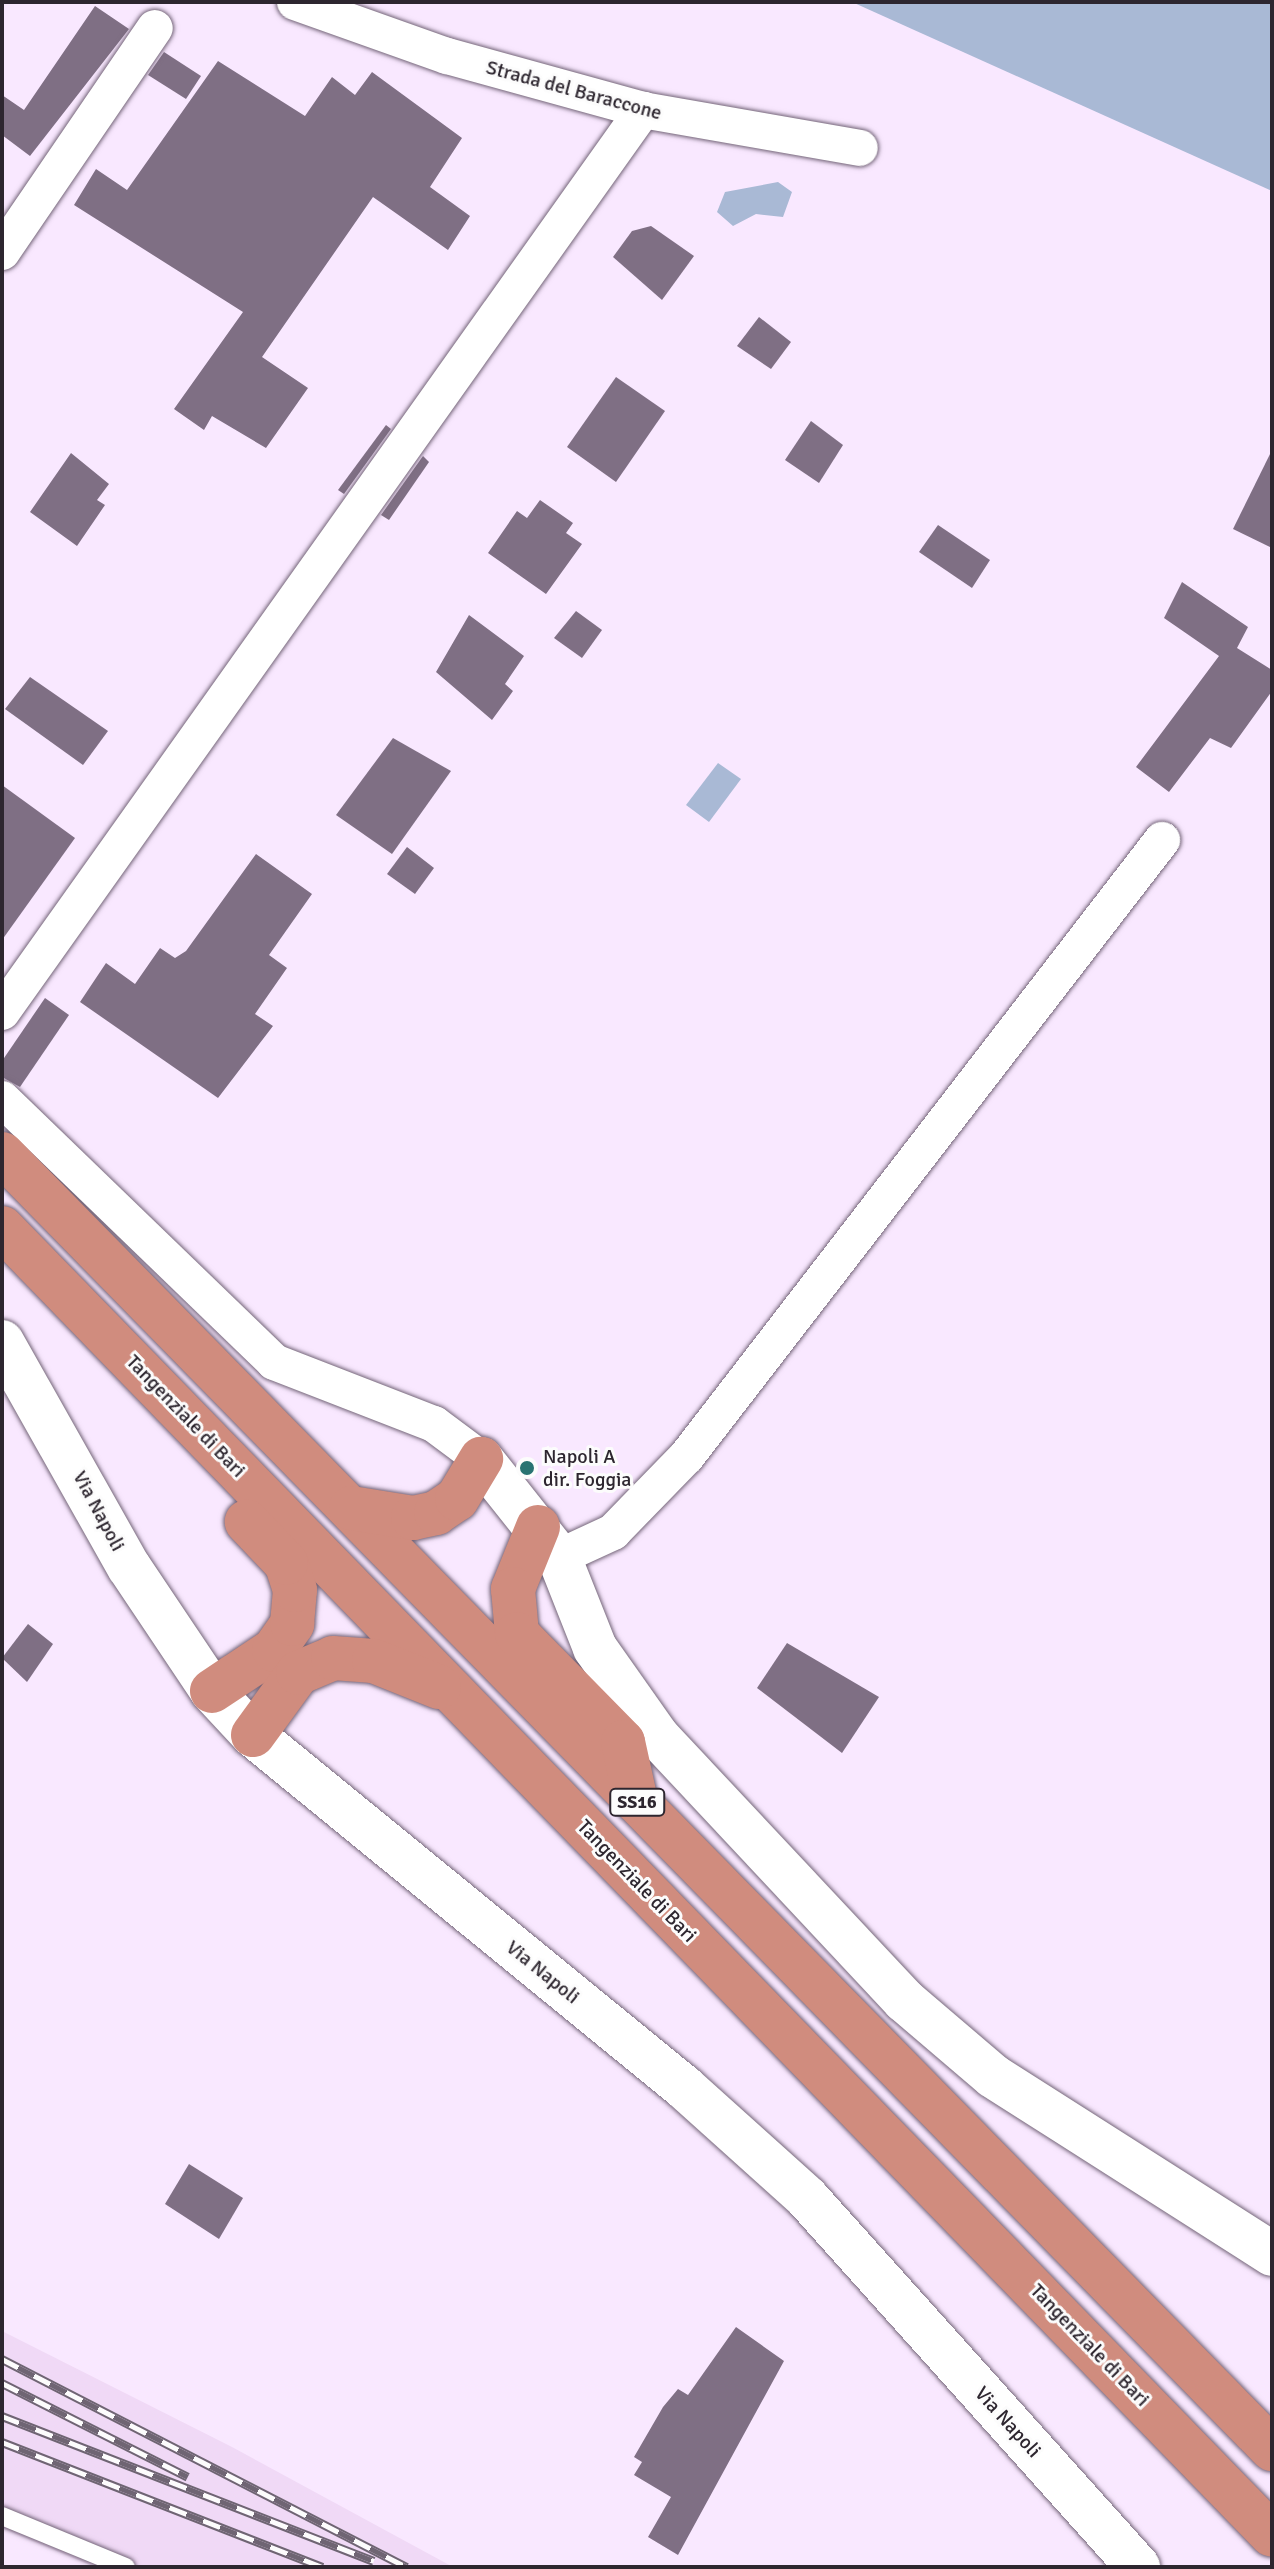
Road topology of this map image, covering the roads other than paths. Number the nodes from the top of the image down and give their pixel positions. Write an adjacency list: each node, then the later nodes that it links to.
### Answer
1 (295, 2): 3 (street, Strada del Baraccone)
2 (155, 28): 5 (street)
3 (643, 110): 4 (street, Strada del Baraccone); 7 (street)
4 (860, 148)
5 (2, 252)
6 (1162, 840): 15 (street)
7 (2, 1012)
8 (2, 1099): 13 (street)
9 (2, 1154): 14 (highway, SS16)
10 (2, 1228): 12 (highway, Tangenziale di Bari / SS16)
11 (2, 1342): 16 (street, Via Napoli)
12 (154, 1382): 16 (highway); 17 (highway, Tangenziale di Bari / SS16)
13 (481, 1459): 14 (highway); 15 (street)
14 (351, 1508): 19 (highway, SS16)
15 (548, 1542): 19 (highway); 20 (street)
16 (212, 1691): 18 (street, Via Napoli)
17 (453, 1693): 18 (highway); 23 (highway, Tangenziale di Bari / SS16)
18 (253, 1735): 25 (street, Via Napoli)
19 (636, 1801): 21 (highway, SS16)
20 (1272, 2254)
21 (1272, 2449)
22 (2, 2516): 24 (lane)
23 (1272, 2535)
24 (126, 2567)
25 (1138, 2567)

